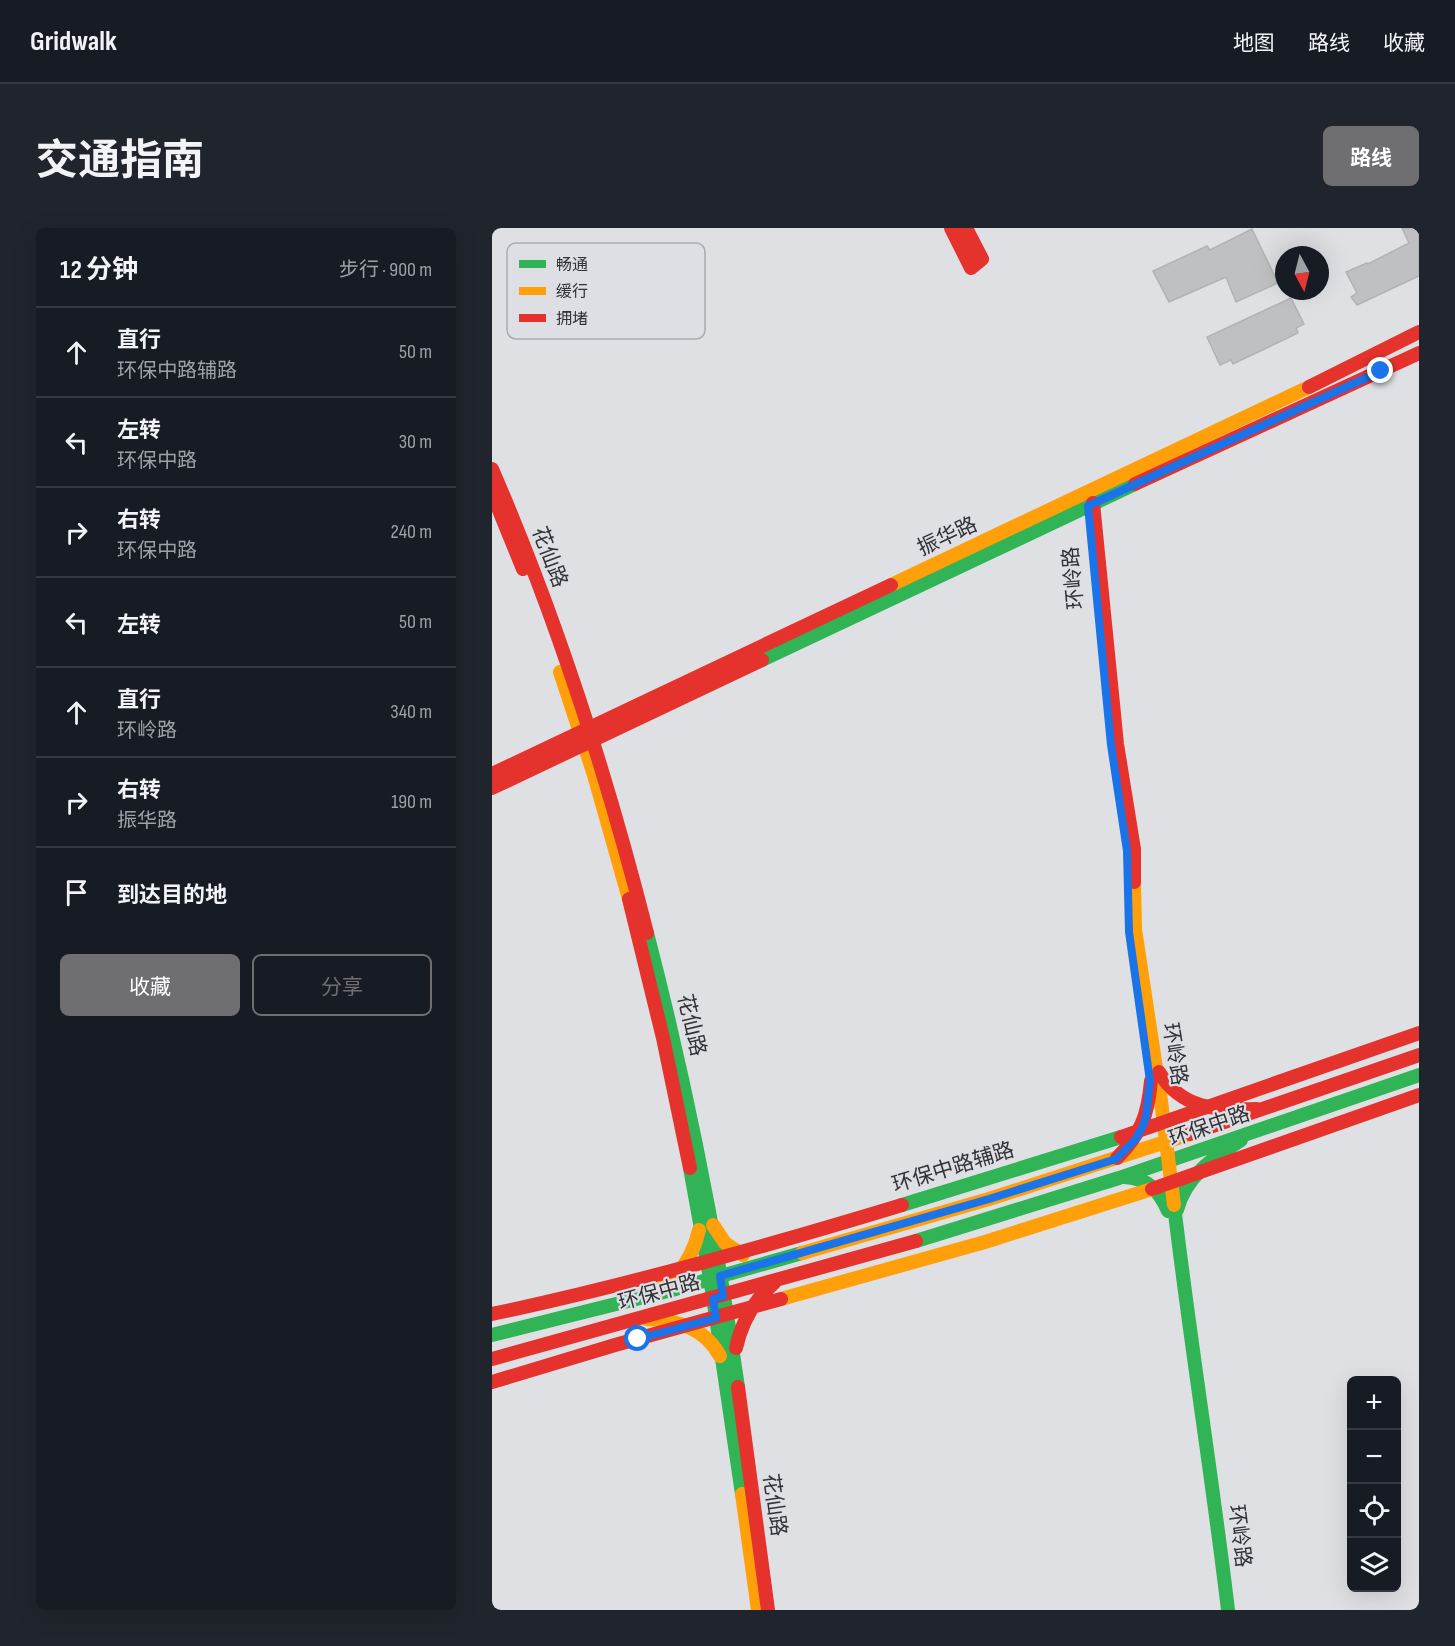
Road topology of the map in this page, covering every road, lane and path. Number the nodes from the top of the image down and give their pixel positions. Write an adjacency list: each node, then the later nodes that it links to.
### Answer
1 (951, 228): 2 (street)
2 (966, 228)
3 (1419, 332): 8 (street, 振华路)
4 (1419, 353): 7 (street, 振华路)
5 (492, 469): 8 (street, 花仙路)
6 (492, 493): 8 (street, 花仙路)
7 (1091, 504): 8 (street, 振华路); 13 (street, 环岭路); 15 (street, 环岭路)
8 (586, 737): 9 (street, 振华路); 10 (street, 振华路); 28 (street, 花仙路)
9 (492, 774)
10 (492, 788)
11 (1419, 1034): 17 (street, 环保中路辅路)
12 (1419, 1055): 18 (street, 环保中路)
13 (1155, 1063): 17 (street); 19 (street, 环岭路)
14 (1419, 1075): 21 (street, 环保中路)
15 (1150, 1081): 19 (street, 环岭路); 20 (street)
16 (1419, 1095): 25 (street)
17 (1212, 1107): 18 (street); 19 (street, 环保中路辅路)
18 (1268, 1108): 22 (street, 环保中路)
19 (1160, 1125): 20 (street, 环保中路辅路); 22 (street, 环岭路)
20 (1140, 1131): 23 (street); 30 (street, 环保中路辅路)
21 (1247, 1136): 24 (street, 环保中路); 25 (street)
22 (1163, 1144): 23 (street, 环保中路); 24 (street, 环岭路)
23 (1116, 1159): 31 (street, 环保中路)
24 (1165, 1163): 26 (street, 环保中路); 27 (street, 环岭路)
25 (1198, 1173): 27 (street); 29 (street)
26 (1122, 1177): 27 (street); 35 (street, 环保中路)
27 (1163, 1184): 29 (street, 环岭路); 38 (street)
28 (704, 1215): 30 (street); 32 (street, 花仙路); 33 (street)
29 (1172, 1216): 47 (street, 环岭路)
30 (740, 1253): 31 (street); 32 (street, 环保中路辅路)
31 (787, 1258): 34 (street, 环保中路)
32 (712, 1260): 33 (street, 环保中路辅路); 34 (street, 花仙路)
33 (685, 1267): 36 (street); 39 (street, 环保中路辅路)
34 (715, 1278): 36 (street, 环保中路); 37 (street, 花仙路)
35 (775, 1282): 37 (street, 环保中路); 38 (street)
36 (649, 1296): 43 (street, 环保中路)
37 (718, 1298): 40 (street, 花仙路); 41 (street, 环保中路)
38 (751, 1308): 40 (street); 45 (street)
39 (492, 1314)
40 (721, 1316): 42 (street); 45 (street, 花仙路)
41 (641, 1319): 42 (street); 44 (street, 环保中路)
42 (689, 1325): 45 (street); 46 (street)
43 (492, 1335)
44 (492, 1359)
45 (729, 1366): 48 (street, 花仙路); 49 (street, 花仙路)
46 (492, 1382)
47 (1223, 1608)
48 (758, 1610)
49 (768, 1610)

